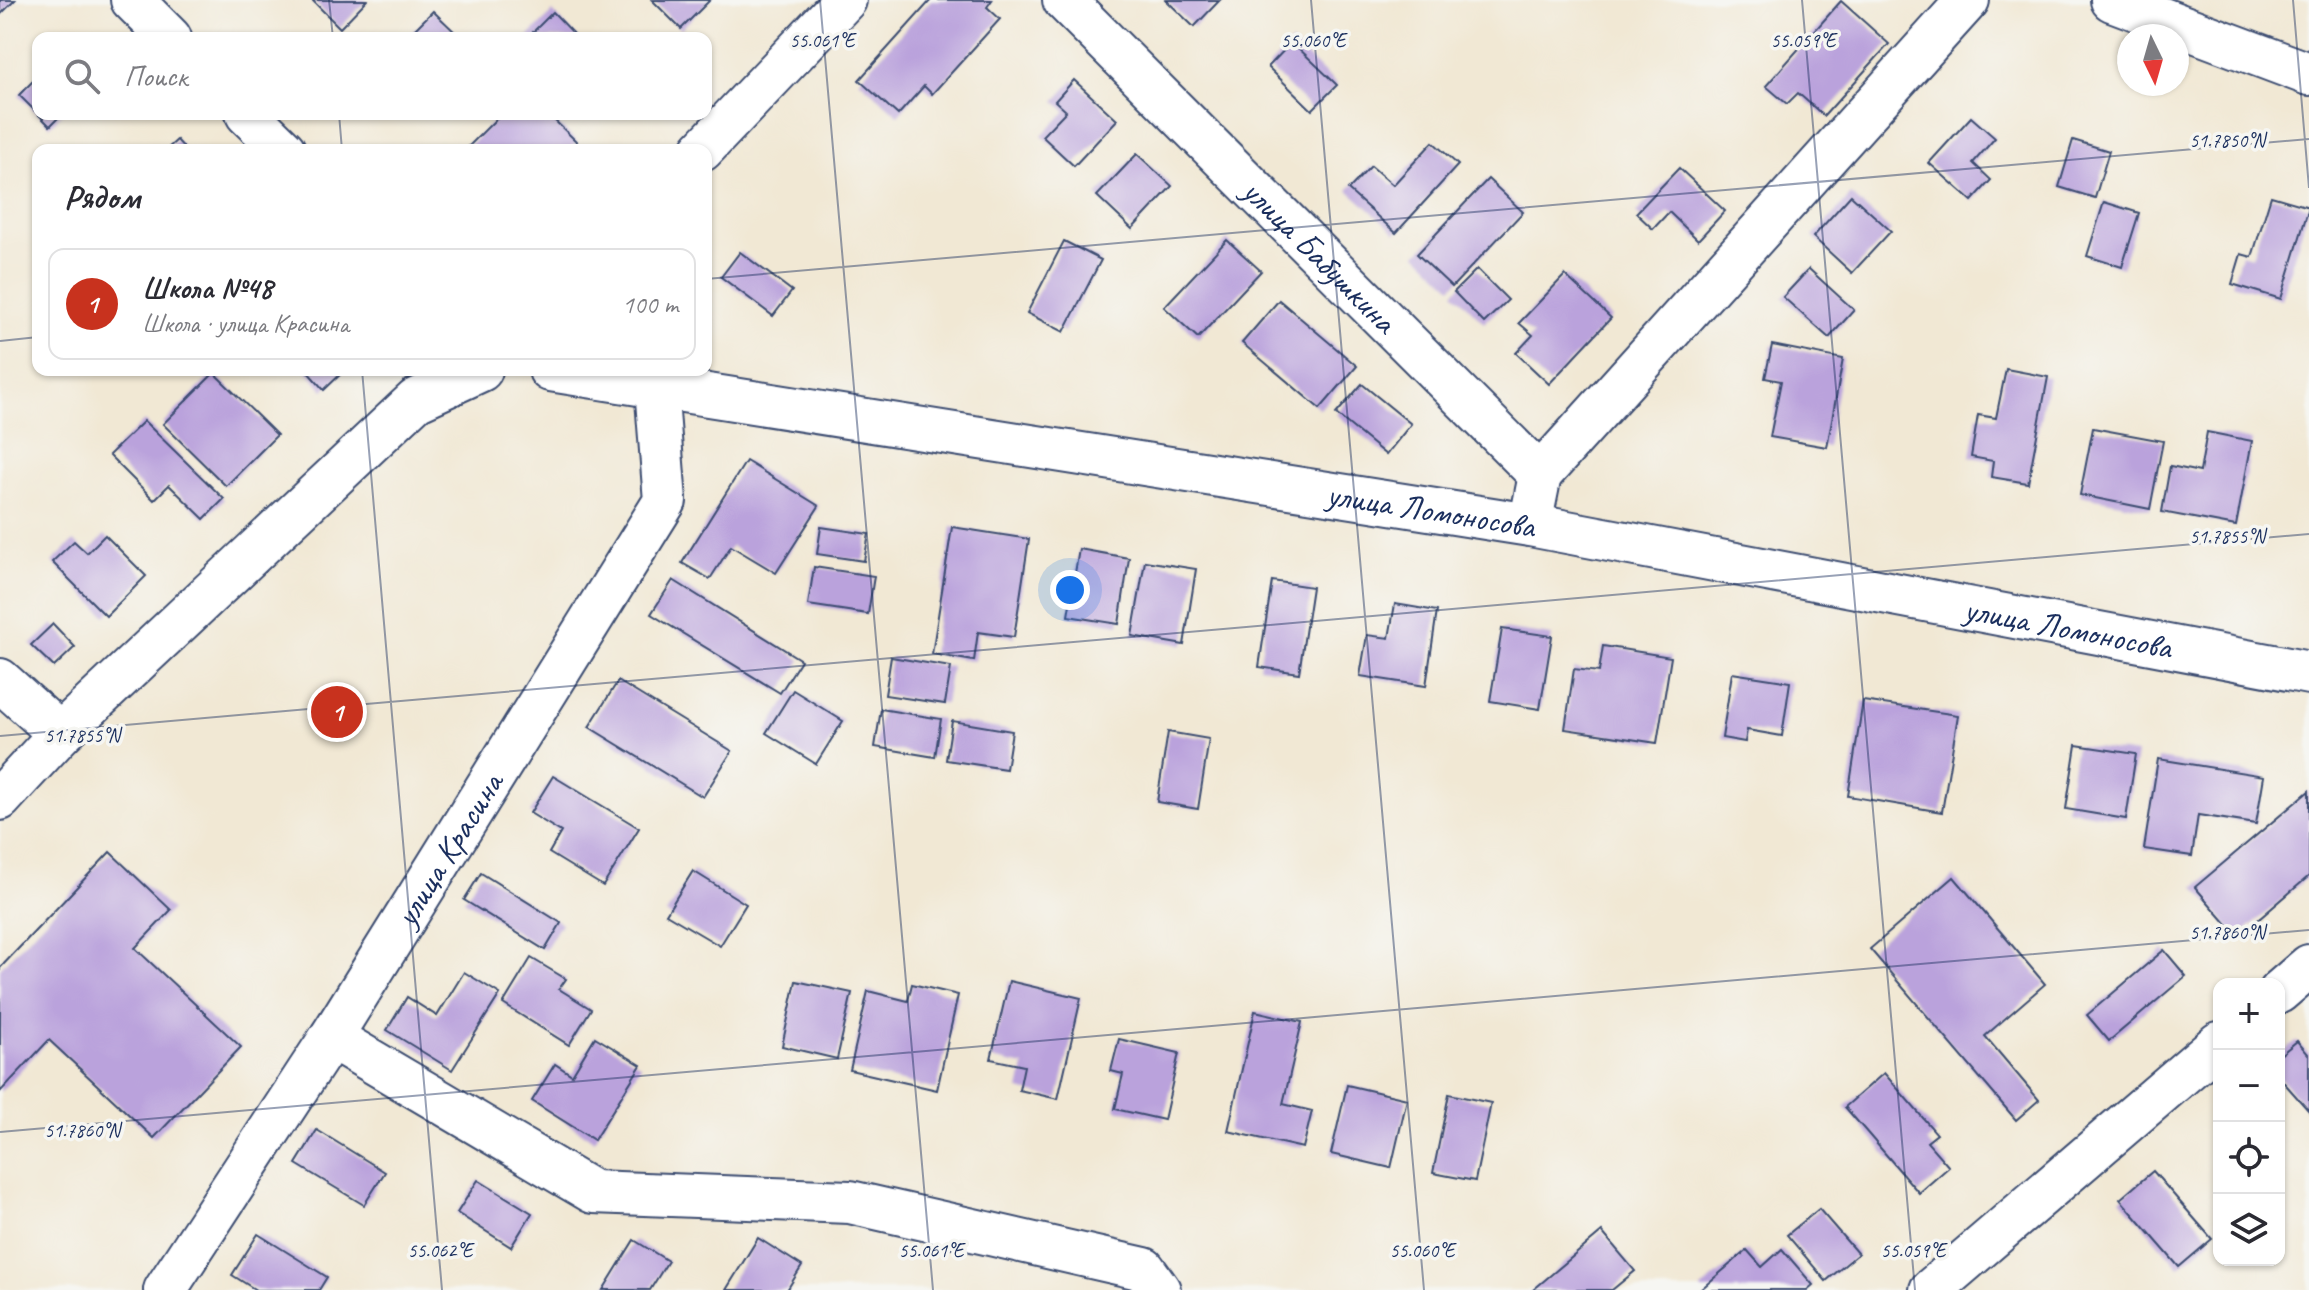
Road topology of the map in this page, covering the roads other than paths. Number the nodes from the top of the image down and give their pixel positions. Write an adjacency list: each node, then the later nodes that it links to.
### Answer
1 (132, 0): 6 (street)
2 (845, 0): 10 (street)
3 (1064, 0): 14 (street, улица Бабушкина)
4 (1968, 0): 14 (street)
5 (2112, 0): 7 (street)
6 (164, 32)
7 (2309, 74)
8 (253, 120): 9 (street)
9 (278, 144)
10 (708, 144)
11 (468, 376): 18 (street)
12 (587, 376): 13 (street, улица Ломоносова)
13 (656, 387): 15 (street, улица Ломоносова); 22 (street, улица Красина)
14 (1540, 475): 15 (street)
15 (1530, 525): 16 (street, улица Ломоносова)
16 (2309, 673)
17 (0, 680): 18 (street)
18 (60, 734): 19 (street)
19 (0, 799)
20 (2309, 966): 21 (street)
21 (2285, 987)
22 (331, 1037): 24 (street, улица Красина); 25 (street)
23 (2213, 1048): 26 (street)
24 (165, 1290)
25 (1159, 1290)
26 (1931, 1290)

